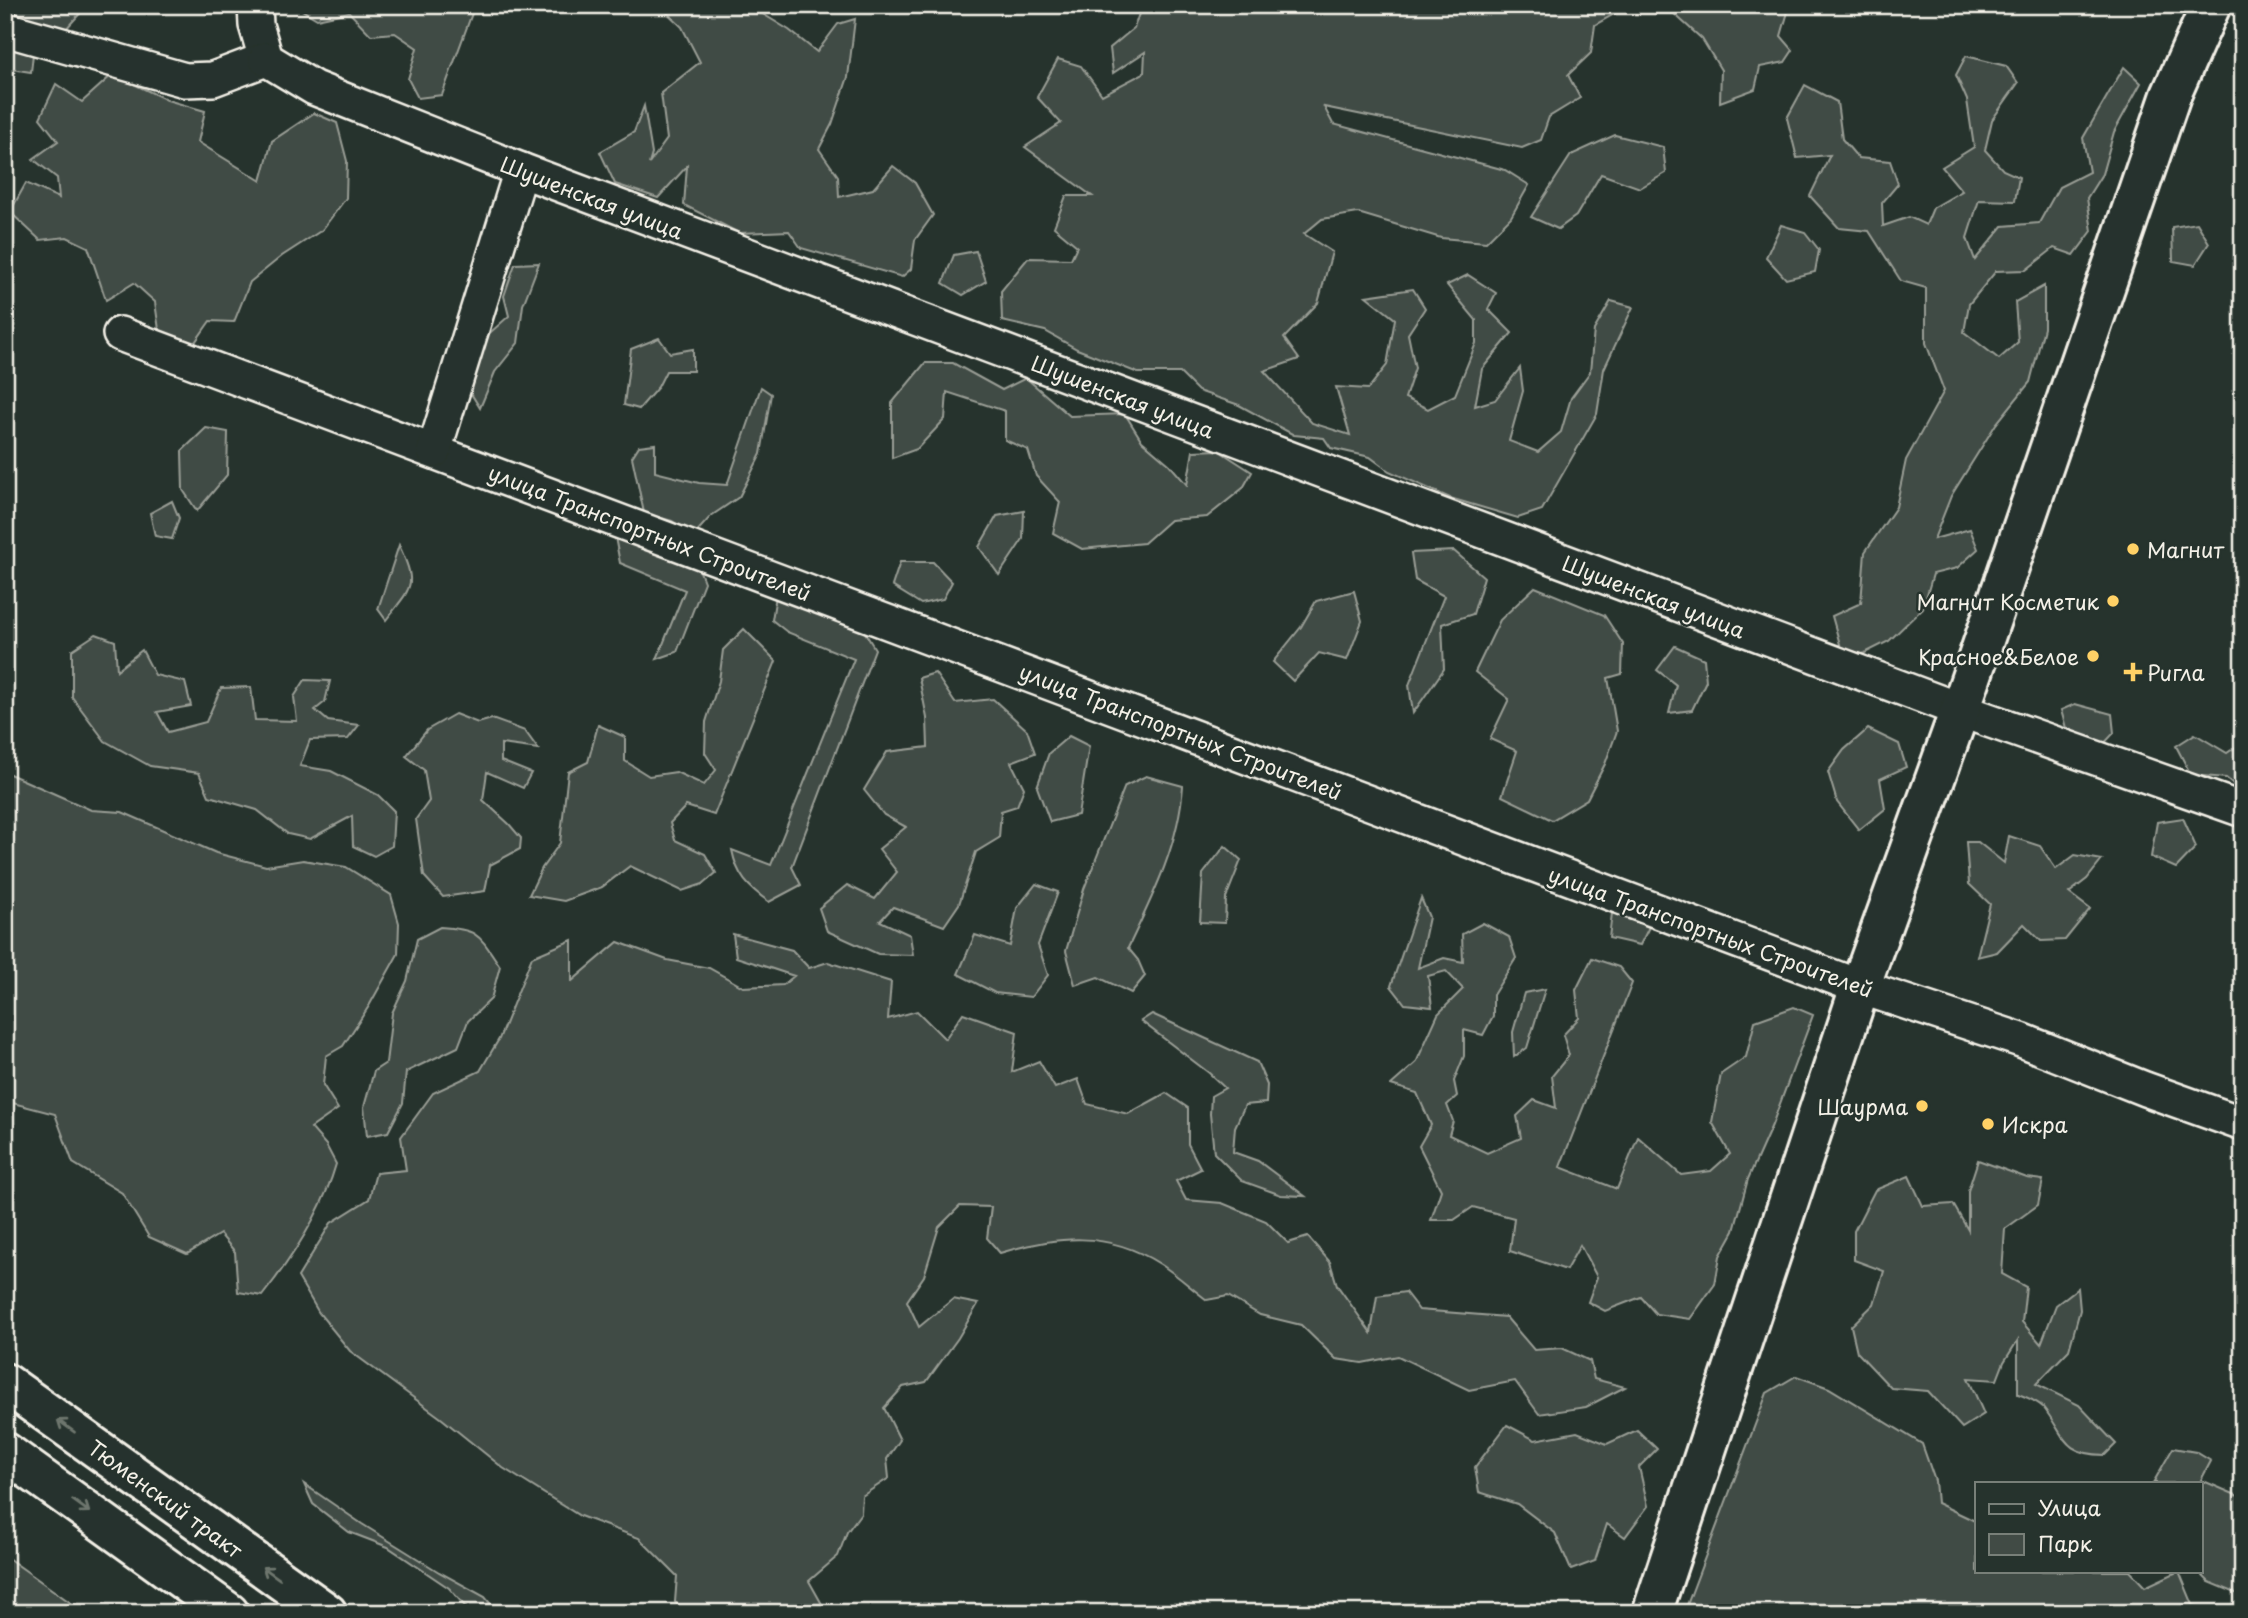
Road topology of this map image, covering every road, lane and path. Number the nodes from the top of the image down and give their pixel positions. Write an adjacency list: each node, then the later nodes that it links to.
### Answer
1 (255, 5): 4 (street)
2 (2211, 5): 8 (street)
3 (5, 29): 4 (street)
4 (266, 59): 5 (street, Шушенская улица)
5 (521, 170): 7 (street); 8 (street, Шушенская улица)
6 (120, 334): 7 (street, улица Транспортных Строителей)
7 (434, 451): 10 (street, улица Транспортных Строителей)
8 (1960, 710): 9 (street, Шушенская улица); 10 (street)
9 (2243, 810)
10 (1860, 987): 11 (street, улица Транспортных Строителей); 16 (street)
11 (2243, 1124)
12 (5, 1382): 15 (street, Тюменский тракт, one-way to 12)
13 (5, 1452): 14 (street, one-way to 14)
14 (229, 1613)
15 (327, 1613)
16 (1652, 1613)

